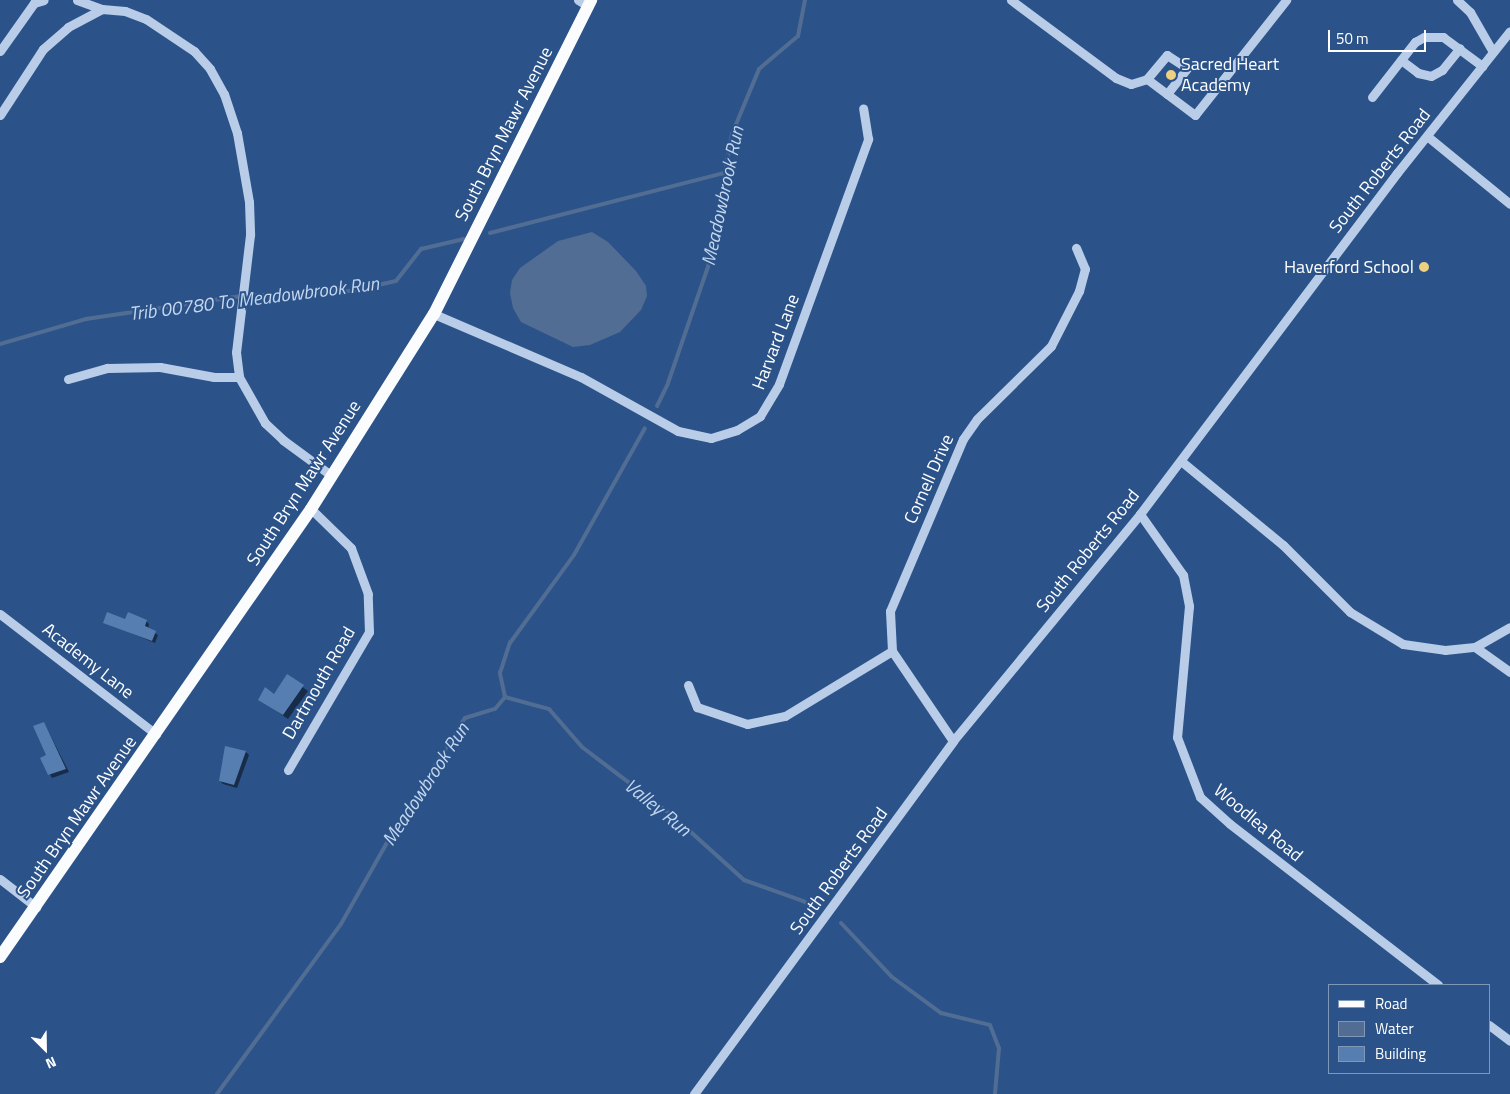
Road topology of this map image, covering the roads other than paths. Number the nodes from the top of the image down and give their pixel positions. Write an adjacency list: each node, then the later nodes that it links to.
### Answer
1 (44, 0): 10 (street)
2 (78, 0): 7 (street)
3 (1011, 0): 14 (street)
4 (1286, 0): 15 (street)
5 (1457, 0): 11 (street)
6 (586, 2): 22 (main road, South Bryn Mawr Avenue)
7 (102, 9): 18 (street); 23 (street)
8 (1510, 31): 11 (street, South Roberts Road)
9 (1460, 48): 12 (street); 12 (street); 13 (street)
10 (0, 51)
11 (1493, 52): 13 (street, South Roberts Road)
12 (1402, 60): 16 (street)
13 (1482, 66): 19 (street, South Roberts Road)
14 (1147, 79): 15 (street); 15 (street)
15 (1167, 94)
16 (1372, 98)
17 (862, 108): 22 (street, Harvard Lane)
18 (0, 115)
19 (1427, 136): 20 (street); 25 (street, South Roberts Road)
20 (1510, 204)
21 (1076, 248): 32 (street, Cornell Drive)
22 (434, 314): 26 (main road, South Bryn Mawr Avenue)
23 (239, 377): 24 (street); 26 (street)
24 (68, 380)
25 (1181, 461): 28 (street, South Roberts Road); 31 (street)
26 (332, 476): 27 (main road, South Bryn Mawr Avenue)
27 (311, 509): 35 (main road, South Bryn Mawr Avenue); 37 (street, Dartmouth Road)
28 (1140, 514): 36 (street, South Roberts Road); 41 (street, Woodlea Road)
29 (0, 614): 35 (street, Academy Lane)
30 (1510, 627): 31 (street)
31 (1476, 647): 33 (street)
32 (892, 651): 34 (street); 36 (street)
33 (1510, 672)
34 (688, 685)
35 (156, 734): 39 (main road, South Bryn Mawr Avenue)
36 (953, 741): 44 (street, South Roberts Road)
37 (288, 770)
38 (0, 879): 39 (street)
39 (36, 907): 40 (main road, South Bryn Mawr Avenue)
40 (0, 957)
41 (1437, 984)
42 (1490, 1026): 43 (street)
43 (1510, 1041)
44 (694, 1094)

